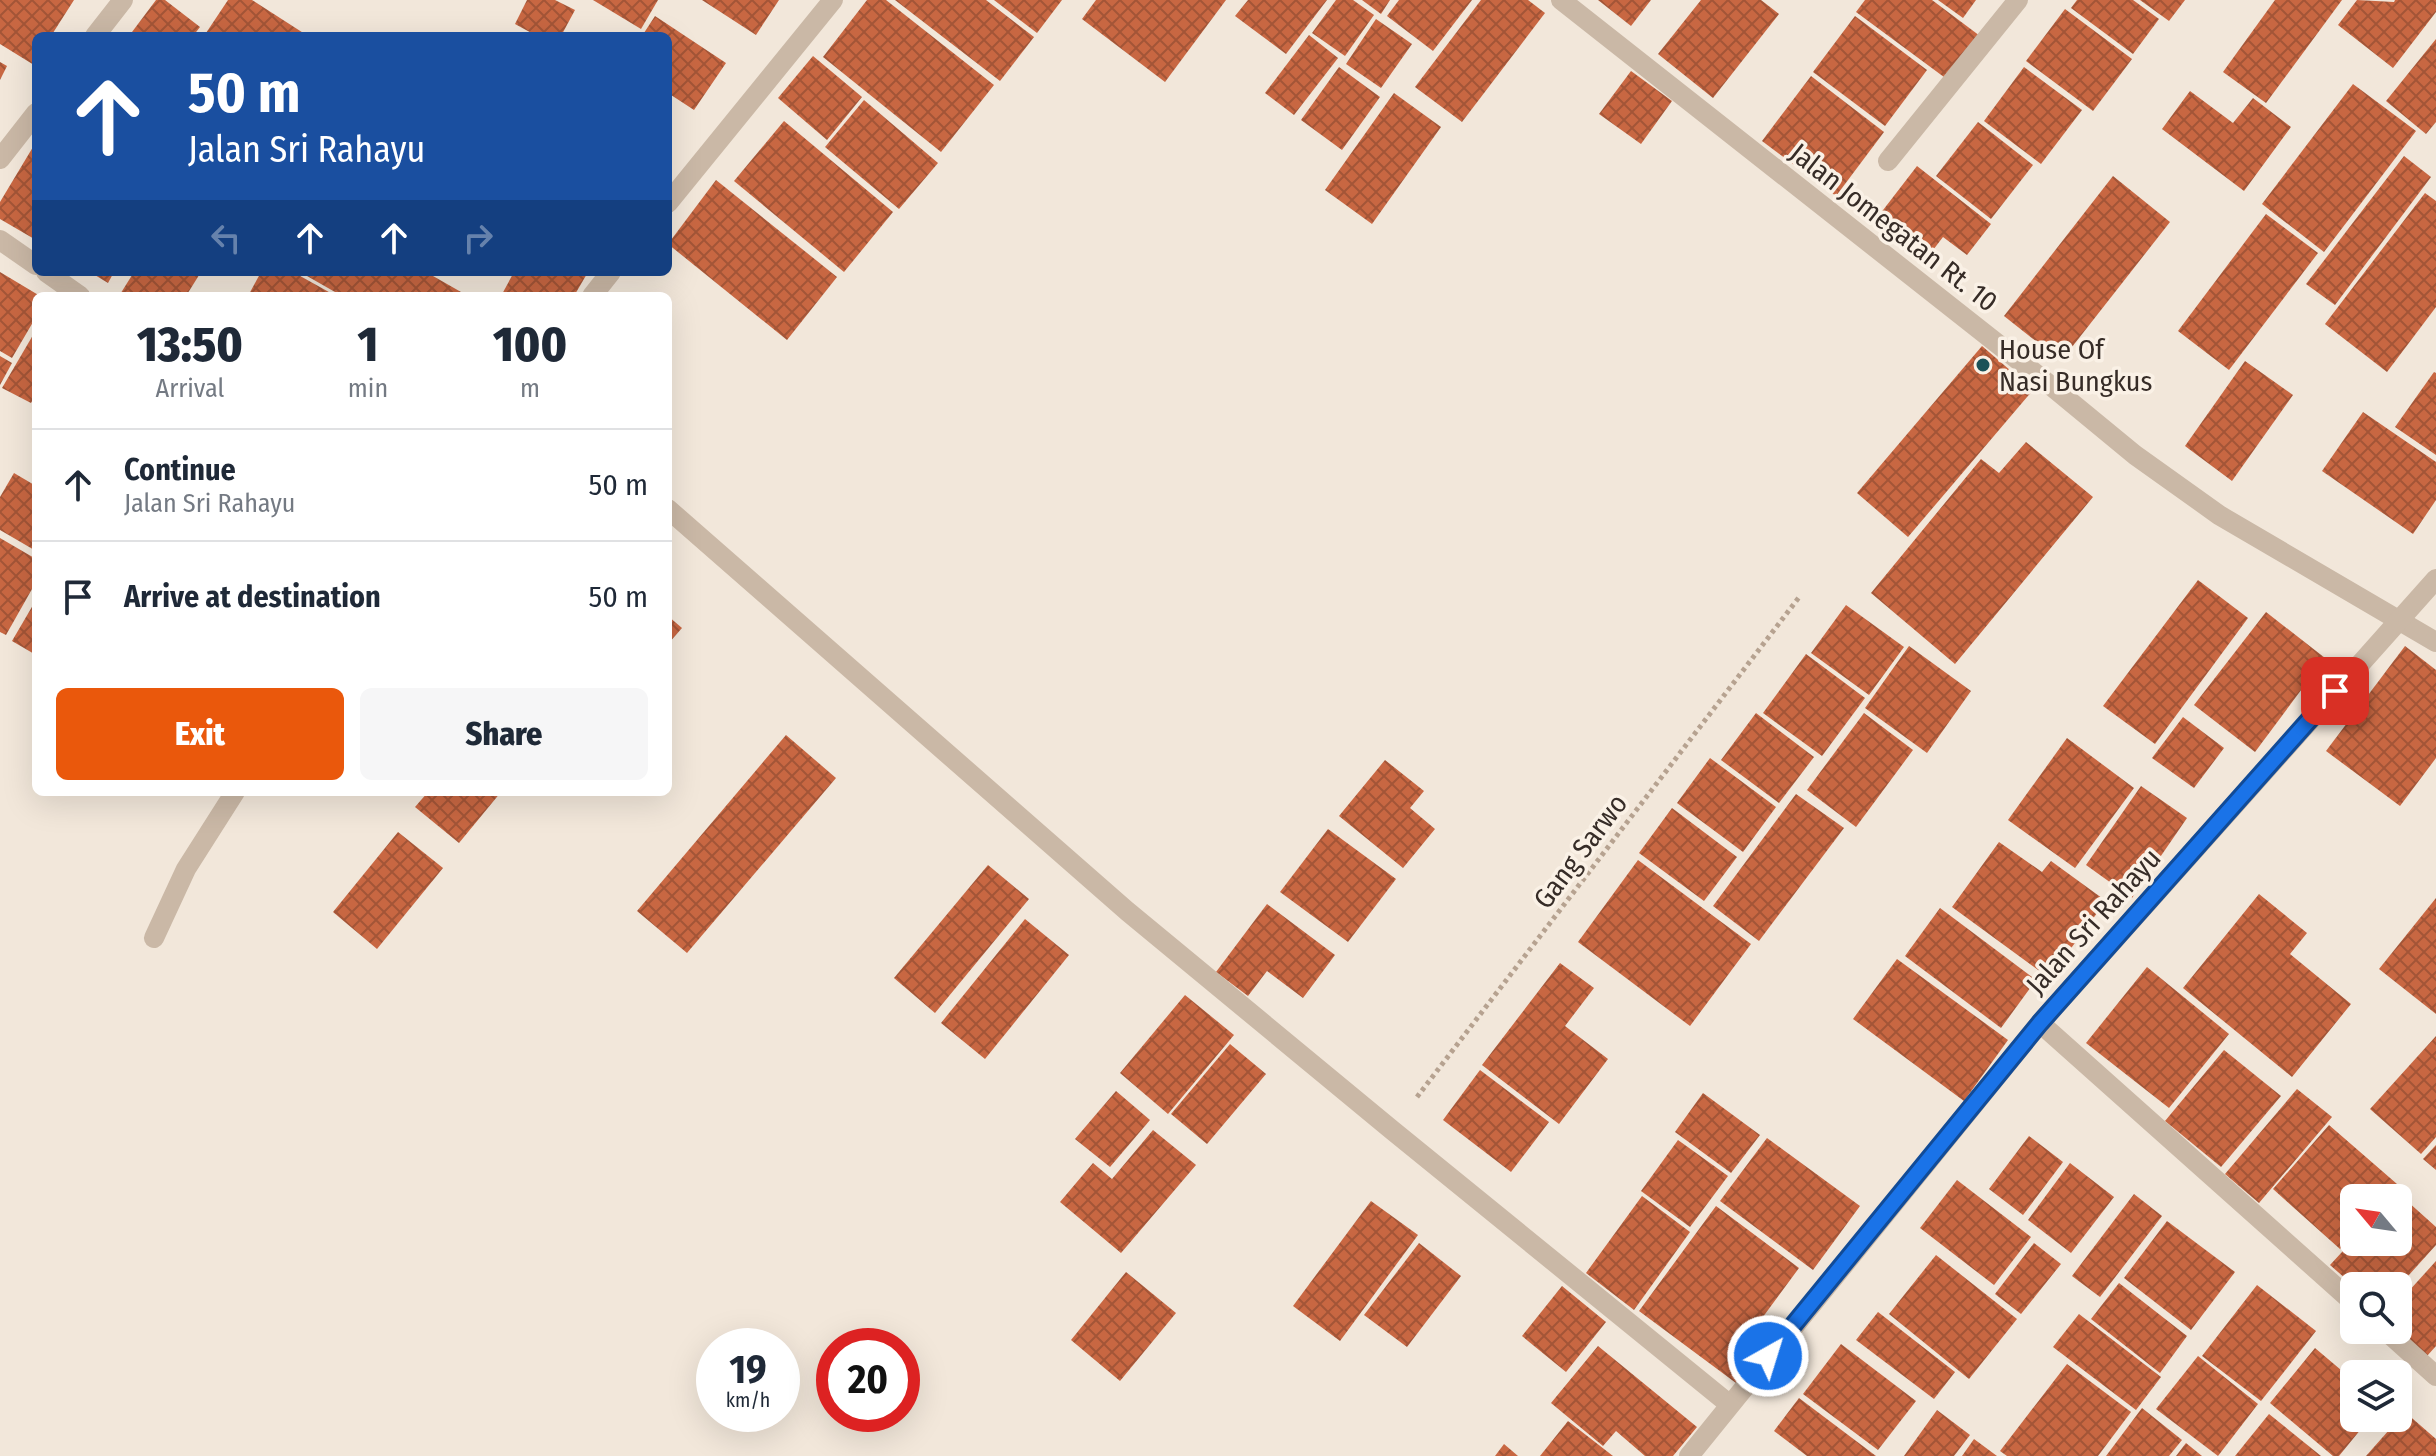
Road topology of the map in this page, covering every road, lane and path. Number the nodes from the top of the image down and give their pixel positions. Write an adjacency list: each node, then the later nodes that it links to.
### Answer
1 (123, 0): 5 (street)
2 (833, 0): 9 (street)
3 (1563, 0): 19 (street, Jalan Jomegatan Rt. 10)
4 (2018, 0): 8 (street)
5 (98, 32)
6 (32, 118): 7 (street)
7 (0, 159)
8 (1888, 161)
9 (672, 198)
10 (0, 240): 11 (street)
11 (32, 262)
12 (52, 276): 14 (street)
13 (608, 276): 15 (street)
14 (74, 292)
15 (595, 292)
16 (672, 513): 24 (street)
17 (2436, 579): 19 (street, Jalan Sri Rahayu)
18 (1800, 596): 24 (path, Gang Sarwo)
19 (2398, 620): 20 (street, Jalan Jomegatan Rt. 10); 23 (street, Jalan Sri Rahayu)
20 (2436, 642)
21 (232, 796): 22 (street)
22 (154, 938)
23 (2040, 1023): 25 (street, Jalan Sri Rahayu); 28 (street)
24 (1392, 1130): 28 (street)
25 (2340, 1291)
26 (2401, 1344): 27 (street)
27 (2436, 1376)
28 (1729, 1404): 29 (street)
29 (1689, 1456)

